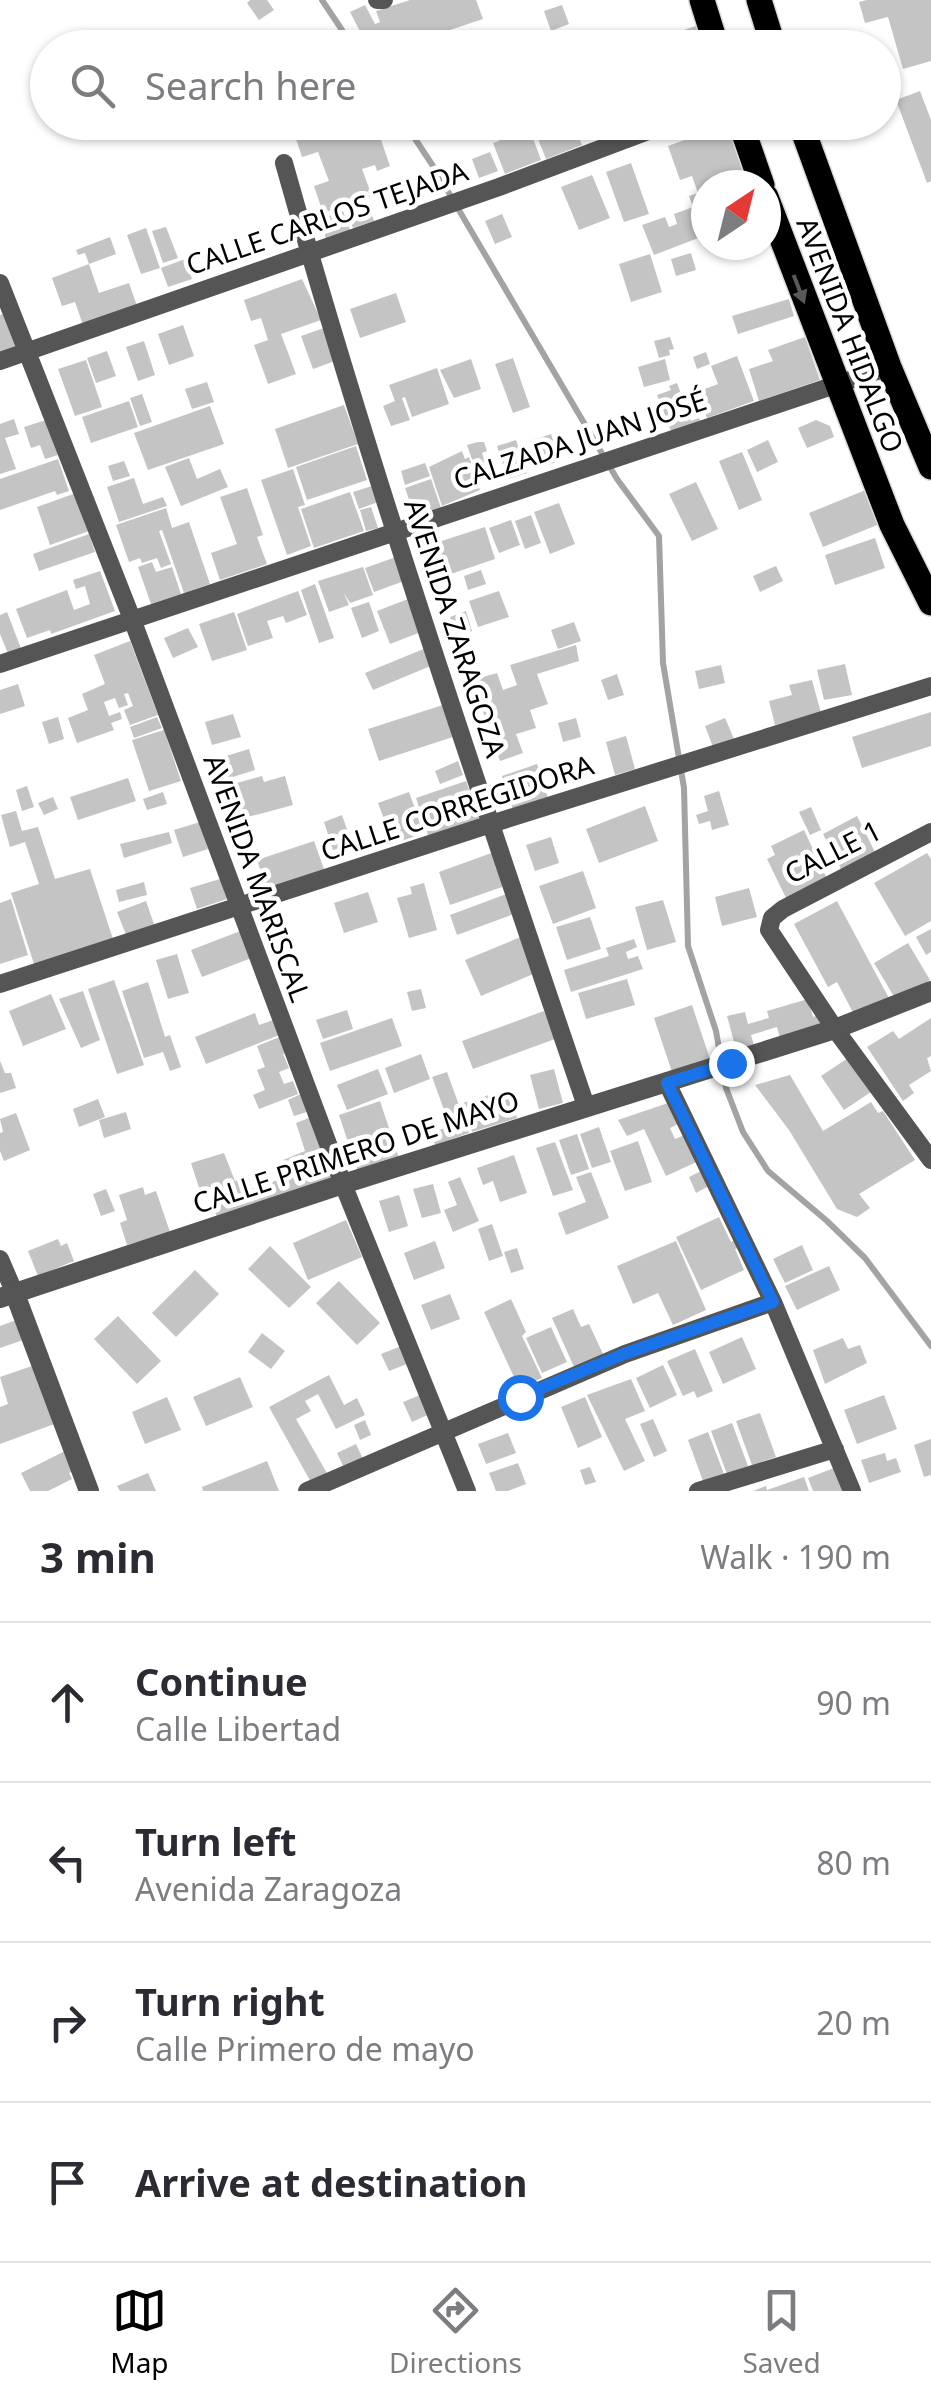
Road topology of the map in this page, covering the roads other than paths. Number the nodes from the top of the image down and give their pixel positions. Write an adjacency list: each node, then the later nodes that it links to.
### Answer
1 (702, 0): 3 (main road)
2 (759, 0): 4 (main road)
3 (711, 30)
4 (768, 30)
5 (624, 140): 11 (street, CALLE CARLOS TEJADA)
6 (746, 140): 9 (main road)
7 (807, 140): 15 (main road, AVENIDA HIDALGO)
8 (284, 163): 11 (street, AVENIDA ZARAGOZA)
9 (757, 170)
10 (781, 238): 16 (main road, AVENIDA HIDALGO, one-way to 16)
11 (308, 254): 13 (street, CALLE CARLOS TEJADA); 18 (street, AVENIDA ZARAGOZA)
12 (0, 283): 13 (street, AVENIDA MARISCAL)
13 (27, 351): 14 (street, CALLE CARLOS TEJADA); 20 (street, AVENIDA MARISCAL)
14 (0, 361)
15 (889, 367): 16 (street, CALZADA JUAN JOSÉ); 17 (main road, AVENIDA HIDALGO)
16 (836, 386): 18 (street, CALZADA JUAN JOSÉ); 19 (main road, AVENIDA HIDALGO)
17 (931, 466)
18 (393, 531): 20 (street, CALZADA JUAN JOSÉ); 23 (street, AVENIDA ZARAGOZA)
19 (931, 603)
20 (132, 619): 21 (street, CALZADA JUAN JOSÉ); 25 (street, AVENIDA MARISCAL)
21 (0, 664)
22 (931, 686): 23 (street, CALLE CORREGIDORA)
23 (491, 824): 25 (street, CALLE CORREGIDORA); 30 (street, AVENIDA ZARAGOZA)
24 (931, 832): 28 (street, CALLE 1)
25 (238, 908): 26 (street, CALLE CORREGIDORA); 32 (street, AVENIDA MARISCAL)
26 (0, 984)
27 (931, 990): 28 (street)
28 (835, 1029): 29 (street, CALLE PRIMERO DE MAYO); 31 (street, CALLE 1)
29 (667, 1083): 30 (street, CALLE PRIMERO DE MAYO); 35 (street)
30 (586, 1106): 32 (street, CALLE PRIMERO DE MAYO)
31 (931, 1160)
32 (343, 1184): 34 (street, CALLE PRIMERO DE MAYO); 36 (street, AVENIDA MARISCAL)
33 (0, 1259): 34 (street)
34 (7, 1296): 38 (street)
35 (773, 1302): 36 (street); 37 (street)
36 (441, 1431): 39 (street); 40 (street, AVENIDA MARISCAL)
37 (835, 1449): 41 (street); 42 (street)
38 (89, 1491)
39 (307, 1491)
40 (467, 1491)
41 (698, 1491)
42 (852, 1491)

